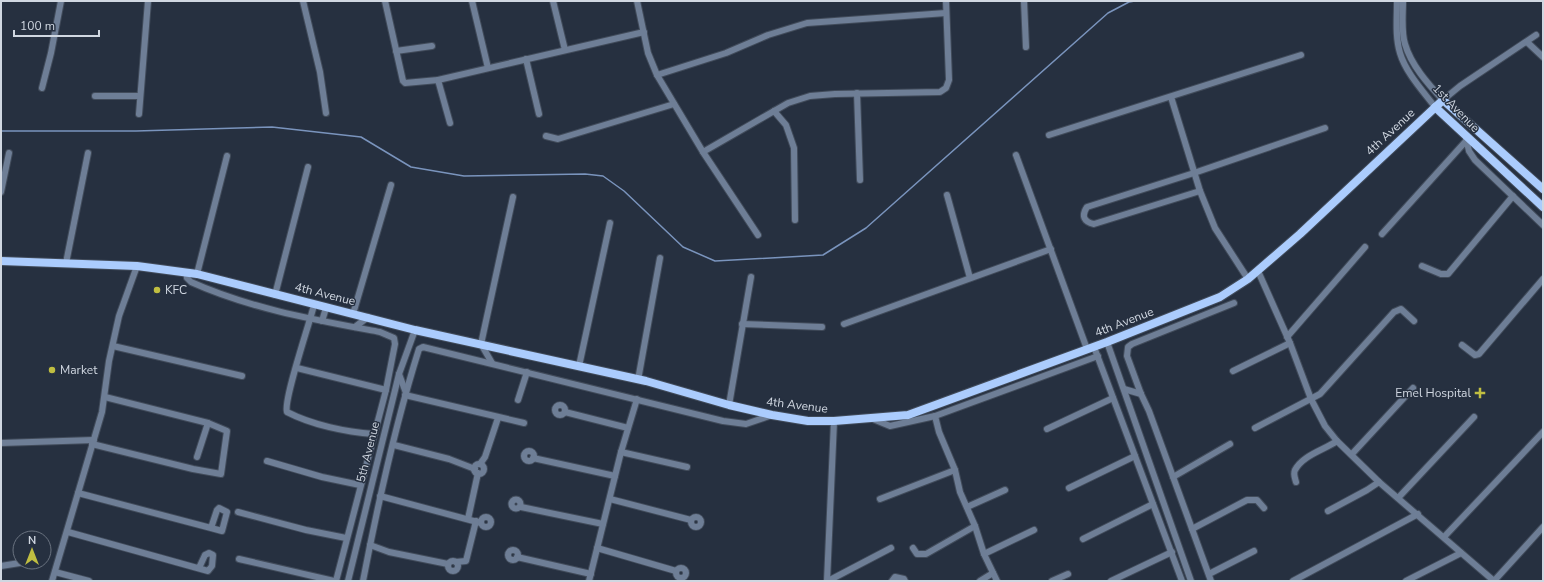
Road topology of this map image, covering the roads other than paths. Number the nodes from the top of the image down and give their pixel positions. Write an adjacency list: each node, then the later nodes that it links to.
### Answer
1 (61, 1): 27 (street)
2 (148, 1): 30 (street)
3 (303, 1): 36 (street)
4 (385, 1): 20 (street)
5 (472, 1): 24 (street)
6 (553, 1): 19 (street)
7 (637, 1): 14 (street)
8 (946, 1): 12 (street)
9 (1024, 1): 18 (street)
10 (1397, 1): 13 (street, 1st Avenue)
11 (1403, 1): 13 (street, 1st Avenue)
12 (946, 13): 25 (street); 28 (street)
13 (1400, 24): 32 (street, 1st Avenue); 34 (street, 1st Avenue)
14 (644, 32): 19 (street); 25 (street)
15 (1536, 35): 16 (street, 4th Avenue)
16 (1526, 42): 22 (street); 32 (street, 4th Avenue)
17 (432, 46): 20 (street)
18 (1026, 48)
19 (565, 50): 23 (street)
20 (396, 51): 26 (street)
21 (1301, 54): 31 (street)
22 (1543, 57)
23 (526, 59): 24 (street); 38 (street)
24 (488, 68): 26 (street)
25 (657, 76): 33 (street)
26 (438, 80): 39 (street)
27 (42, 88)
28 (857, 93): 35 (street); 51 (street)
29 (95, 96): 30 (street)
30 (140, 96): 37 (street)
31 (1171, 97): 41 (street); 50 (street)
32 (1443, 100): 34 (main road, 4th Avenue); 53 (main road, 1st Avenue)
33 (674, 104): 42 (street); 44 (street)
34 (1435, 107): 43 (main road, 1st Avenue); 72 (main road, 4th Avenue)
35 (774, 111): 44 (street); 60 (street)
36 (326, 113)
37 (139, 114)
38 (539, 114)
39 (450, 123)
40 (1324, 128): 50 (street)
41 (1049, 135)
42 (546, 136)
43 (1466, 139): 57 (street); 59 (main road, 1st Avenue); 63 (street)
44 (703, 152): 64 (street)
45 (9, 153): 55 (street)
46 (88, 153): 69 (street)
47 (1016, 155): 66 (street)
48 (227, 156): 74 (street)
49 (308, 167): 79 (street)
50 (1194, 173): 54 (street); 54 (street)
51 (860, 180)
52 (391, 186): 83 (street)
53 (1543, 189)
54 (1200, 191): 77 (street)
55 (1, 192)
56 (947, 195): 76 (street)
57 (1513, 196): 62 (street); 71 (street)
58 (513, 197): 95 (street)
59 (1543, 207)
60 (795, 220)
61 (610, 223): 101 (street)
62 (1543, 225)
63 (1382, 234)
64 (758, 235)
65 (1365, 247): 93 (street)
66 (1051, 249): 76 (street); 98 (street)
67 (660, 258): 107 (street)
68 (1, 261): 69 (main road, 4th Avenue)
69 (66, 263): 70 (main road, 4th Avenue)
70 (137, 266): 73 (main road, 4th Avenue); 97 (street)
71 (1422, 266)
72 (1258, 271): 77 (main road, 4th Avenue); 93 (street)
73 (186, 272): 74 (main road, 4th Avenue); 85 (street)
74 (197, 274): 79 (main road, 4th Avenue)
75 (751, 278): 88 (street)
76 (970, 278): 89 (street)
77 (1248, 279): 94 (main road, 4th Avenue)
78 (1543, 279): 96 (street)
79 (275, 294): 81 (main road, 4th Avenue)
80 (1234, 303): 112 (street)
81 (314, 305): 82 (main road, 4th Avenue); 85 (street)
82 (326, 308): 83 (main road, 4th Avenue); 86 (street)
83 (353, 314): 84 (main road, 4th Avenue)
84 (368, 317): 90 (street); 92 (main road, 4th Avenue)
85 (311, 318): 86 (street); 102 (street)
86 (322, 321): 90 (street)
87 (1414, 321): 116 (street)
88 (742, 324): 91 (street); 119 (street)
89 (844, 324)
90 (355, 327): 110 (street)
91 (822, 327)
92 (415, 330): 95 (main road, 4th Avenue); 105 (street, 5th Avenue)
93 (1288, 340): 103 (street); 116 (street)
94 (1107, 342): 98 (main road, 4th Avenue); 109 (street)
95 (481, 344): 100 (street); 101 (main road, 4th Avenue)
96 (1462, 345)
97 (113, 346): 106 (street); 114 (street)
98 (1090, 348): 99 (street); 126 (main road, 4th Avenue)
99 (1098, 356): 115 (street); 123 (street)
100 (492, 363): 104 (street); 111 (street)
101 (579, 366): 107 (main road, 4th Avenue)
102 (297, 368): 110 (street); 134 (street)
103 (1232, 371)
104 (527, 372): 117 (street); 118 (street)
105 (399, 374): 111 (street); 113 (street, 5th Avenue)
106 (242, 376)
107 (638, 380): 119 (main road, 4th Avenue)
108 (1413, 388): 141 (street)
109 (1124, 389): 112 (street); 213 (street)
110 (386, 390): 121 (street)
111 (406, 394): 125 (street); 139 (street)
112 (1141, 394): 150 (street)
113 (394, 396): 121 (street); 202 (street, 5th Avenue)
114 (105, 397): 128 (street); 136 (street)
115 (1114, 398): 132 (street); 142 (street)
116 (1311, 398): 131 (street); 135 (street)
117 (637, 399): 122 (street); 130 (street)
118 (518, 400)
119 (728, 405): 122 (main road, 4th Avenue)
120 (565, 412): 130 (street)
121 (379, 415): 134 (street)
122 (772, 415): 127 (main road, 4th Avenue)
123 (935, 416): 126 (street); 147 (street)
124 (1474, 417): 158 (street)
125 (498, 418): 129 (street); 148 (street)
126 (872, 418): 127 (main road, 4th Avenue)
127 (834, 421): 205 (street)
128 (208, 423): 136 (street); 143 (street)
129 (524, 423)
130 (628, 428): 140 (street)
131 (1255, 428)
132 (1047, 429)
133 (1543, 432): 177 (street)
134 (374, 434): 153 (street)
135 (1337, 441): 141 (street); 151 (street)
136 (93, 442): 137 (street); 156 (street)
137 (1, 443)
138 (1230, 444): 150 (street)
139 (394, 445): 148 (street); 157 (street)
140 (621, 452): 146 (street); 149 (street)
141 (1352, 454): 152 (street)
142 (1135, 456): 154 (street); 161 (street)
143 (197, 457)
144 (533, 458): 149 (street)
145 (267, 461): 153 (street)
146 (687, 467)
147 (955, 470): 160 (street); 163 (street)
148 (476, 471): 168 (street)
149 (615, 476): 159 (street)
150 (1173, 477): 174 (street)
151 (1296, 482)
152 (1379, 482): 158 (street); 165 (street)
153 (360, 485): 178 (street)
154 (1069, 488)
155 (1005, 490): 163 (street)
156 (78, 493): 173 (street); 176 (street)
157 (380, 496): 168 (street); 180 (street)
158 (1399, 497): 167 (street)
159 (610, 499): 169 (street); 170 (street)
160 (880, 499)
161 (1153, 504): 179 (street); 184 (street)
162 (521, 507): 170 (street)
163 (967, 507): 171 (street)
164 (1264, 508): 174 (street)
165 (1328, 511)
166 (238, 512): 178 (street)
167 (1418, 514): 177 (street); 215 (street)
168 (468, 519): 180 (street)
169 (691, 520)
170 (603, 524): 181 (street)
171 (975, 526): 183 (street); 187 (street)
172 (1543, 527): 186 (street)
173 (211, 528)
174 (1192, 529): 198 (street)
175 (1034, 530): 187 (street)
176 (68, 532): 192 (street); 194 (street)
177 (1444, 537): 186 (street)
178 (346, 538): 201 (street)
179 (1083, 539)
180 (370, 545): 203 (street)
181 (597, 548): 193 (street); 196 (street)
182 (891, 548): 205 (street)
183 (913, 548)
184 (1172, 552): 211 (street); 212 (street)
185 (1254, 552): 198 (street)
186 (1461, 552): 216 (street)
187 (984, 554): 195 (street)
188 (517, 557): 196 (street)
189 (239, 558): 201 (street)
190 (12, 564): 191 (street)
191 (1, 566)
192 (199, 568)
193 (676, 571)
194 (55, 572): 199 (street); 200 (street)
195 (993, 573): 208 (street); 209 (street)
196 (591, 574): 204 (street)
197 (1068, 574): 210 (street)
198 (1209, 574): 214 (street)
199 (52, 581)
200 (89, 581)
201 (335, 581)
202 (348, 581)
203 (363, 581)
204 (589, 581)
205 (828, 581)
206 (892, 581): 207 (street)
207 (905, 581)
208 (980, 581)
209 (998, 581)
210 (1052, 581)
211 (1111, 581)
212 (1182, 581)
213 (1191, 581)
214 (1211, 581)
215 (1293, 581)
216 (1406, 581)

